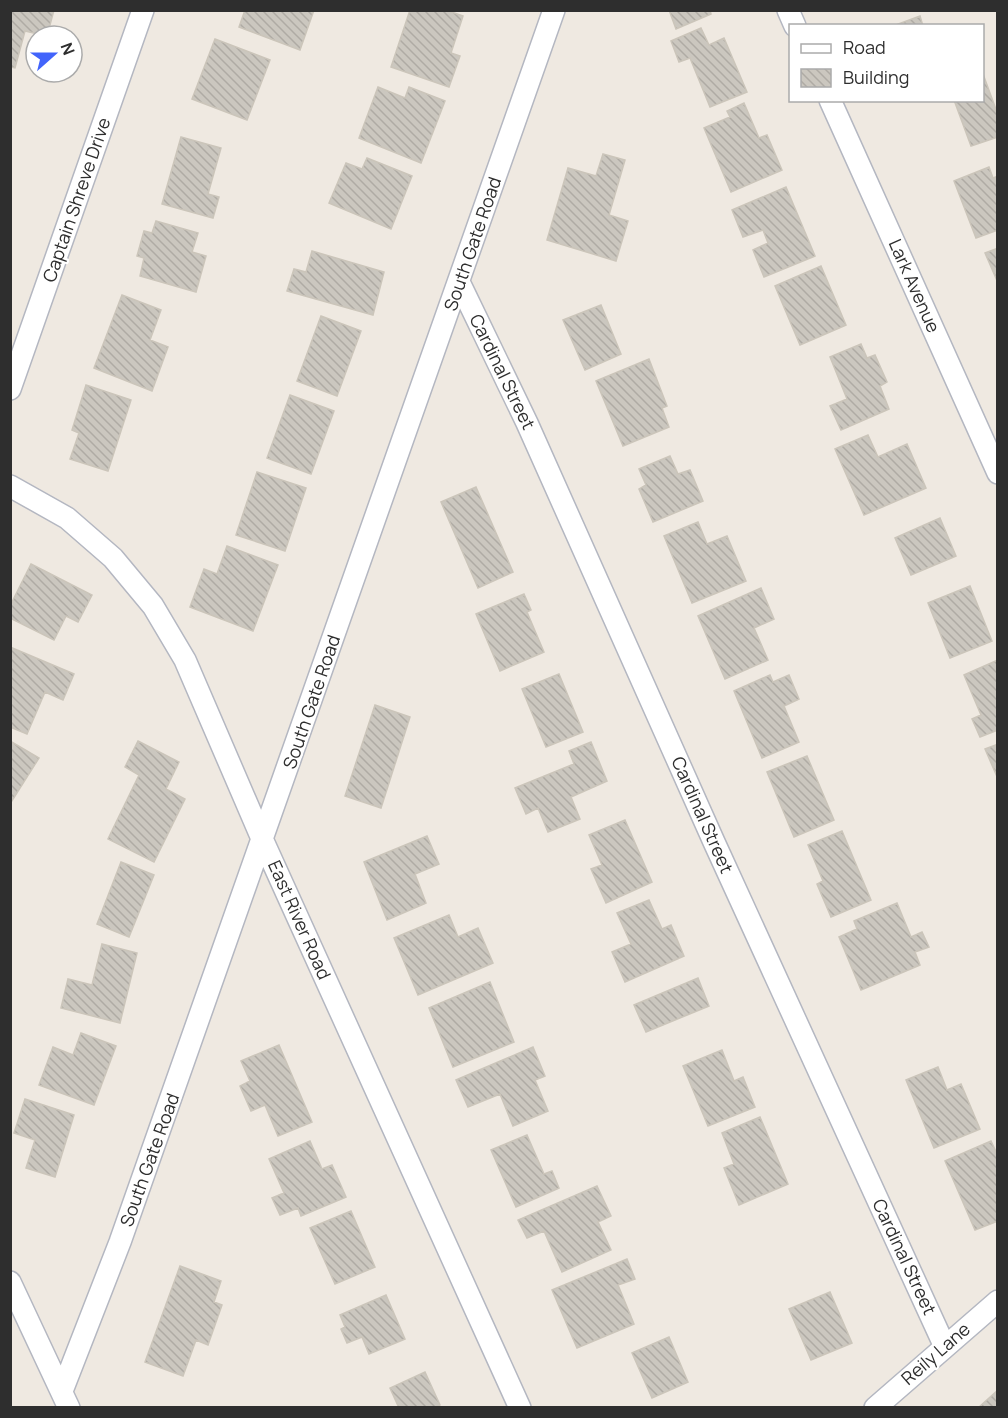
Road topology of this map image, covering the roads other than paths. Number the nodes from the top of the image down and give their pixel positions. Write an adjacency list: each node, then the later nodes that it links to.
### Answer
1 (143, 10): 7 (street, Captain Shreve Drive)
2 (554, 10): 6 (street, South Gate Road)
3 (788, 10): 4 (street)
4 (794, 24)
5 (831, 102): 8 (street, Lark Avenue)
6 (459, 282): 10 (street, South Gate Road); 13 (street, Cardinal Street)
7 (10, 389)
8 (998, 472)
9 (10, 486): 10 (street, East River Road)
10 (263, 841): 14 (street, South Gate Road); 15 (street, East River Road)
11 (10, 1282): 14 (street)
12 (998, 1301): 13 (street, Reily Lane)
13 (945, 1347): 16 (street, Reily Lane)
14 (66, 1399)
15 (520, 1407)
16 (875, 1407)

